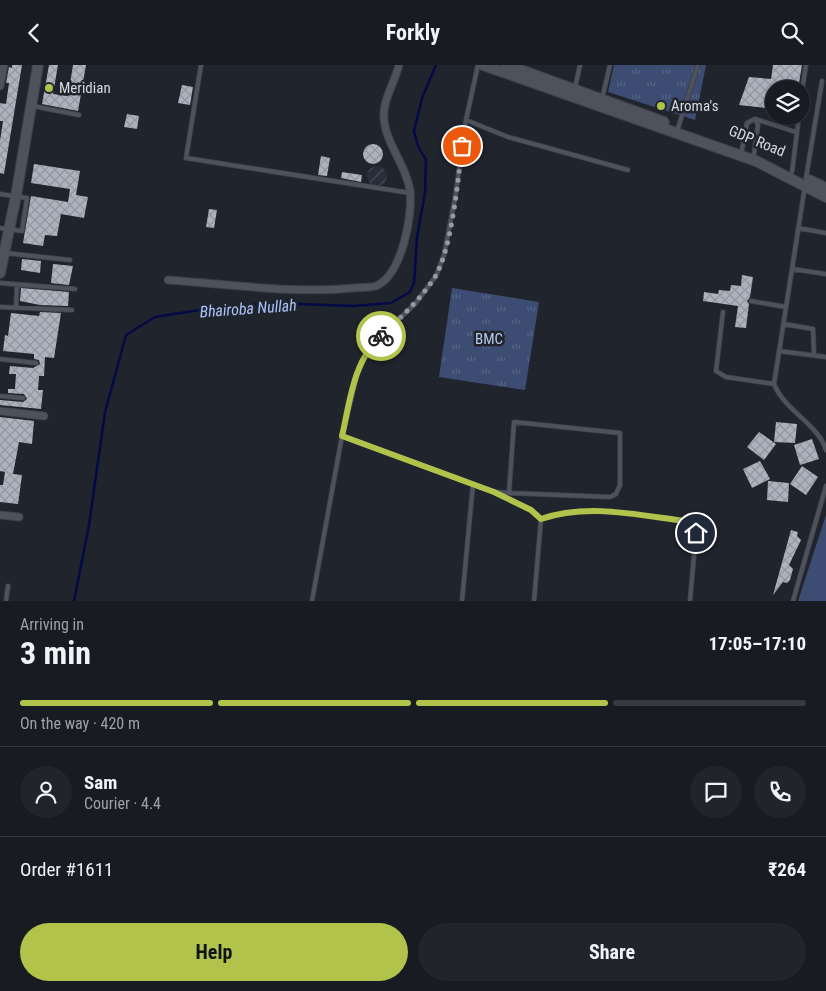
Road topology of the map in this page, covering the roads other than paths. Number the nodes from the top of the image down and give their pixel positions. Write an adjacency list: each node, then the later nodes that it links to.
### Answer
1 (4, 65): 14 (street)
2 (38, 65): 17 (main road)
3 (201, 65): 30 (lane)
4 (400, 65): 30 (street)
5 (478, 65): 20 (lane)
6 (483, 65): 28 (main road)
7 (507, 65): 15 (main road, GDP Road)
8 (580, 65): 15 (lane)
9 (610, 65): 16 (lane)
10 (698, 65): 22 (lane)
11 (806, 65): 12 (lane)
12 (804, 80)
13 (822, 81): 28 (lane)
14 (0, 86)
15 (574, 90): 16 (main road, GDP Road)
16 (602, 99): 22 (main road, GDP Road)
17 (31, 106): 18 (lane); 32 (main road)
18 (79, 115)
19 (755, 119): 23 (lane); 24 (lane); 25 (lane)
20 (466, 120): 26 (lane); 63 (lane)
21 (797, 125): 23 (lane)
22 (678, 128): 24 (main road, GDP Road)
23 (796, 132): 27 (lane)
24 (742, 150): 25 (main road, GDP Road)
25 (754, 154): 27 (main road, GDP Road)
26 (628, 171)
27 (792, 172): 28 (main road, GDP Road)
28 (805, 182): 29 (main road, GDP Road); 33 (main road); 35 (lane)
29 (826, 188)
30 (410, 193): 42 (street)
31 (0, 194): 32 (lane)
32 (16, 196): 34 (main road)
33 (826, 197)
34 (5, 228): 37 (main road)
35 (798, 229): 36 (lane); 39 (lane)
36 (826, 233)
37 (2, 253): 38 (lane); 40 (main road)
38 (70, 260)
39 (792, 269): 41 (lane); 48 (lane)
40 (0, 273)
41 (826, 274)
42 (168, 280)
43 (0, 283): 44 (lane)
44 (17, 285): 45 (lane); 49 (lane)
45 (75, 289)
46 (751, 301): 48 (lane)
47 (0, 307): 49 (lane)
48 (786, 307): 52 (lane)
49 (16, 308): 50 (lane)
50 (72, 310)
51 (723, 312): 58 (lane)
52 (784, 324): 53 (lane); 54 (lane)
53 (779, 351): 54 (lane); 58 (lane)
54 (814, 355): 55 (lane)
55 (826, 357)
56 (0, 359): 57 (lane)
57 (36, 363)
58 (774, 384): 64 (lane)
59 (0, 396): 60 (lane)
60 (23, 398)
61 (0, 411): 62 (street)
62 (44, 417)
63 (342, 436): 65 (lane); 74 (lane)
64 (826, 450)
65 (473, 484): 67 (lane); 75 (lane)
66 (826, 486): 78 (lane)
67 (494, 492): 68 (lane); 71 (lane)
68 (509, 493): 68 (lane)
69 (0, 515): 70 (street)
70 (19, 517)
71 (541, 519): 76 (lane); 77 (lane)
72 (8, 586): 73 (lane)
73 (6, 601)
74 (312, 601)
75 (462, 601)
76 (534, 601)
77 (690, 601)
78 (793, 601)

